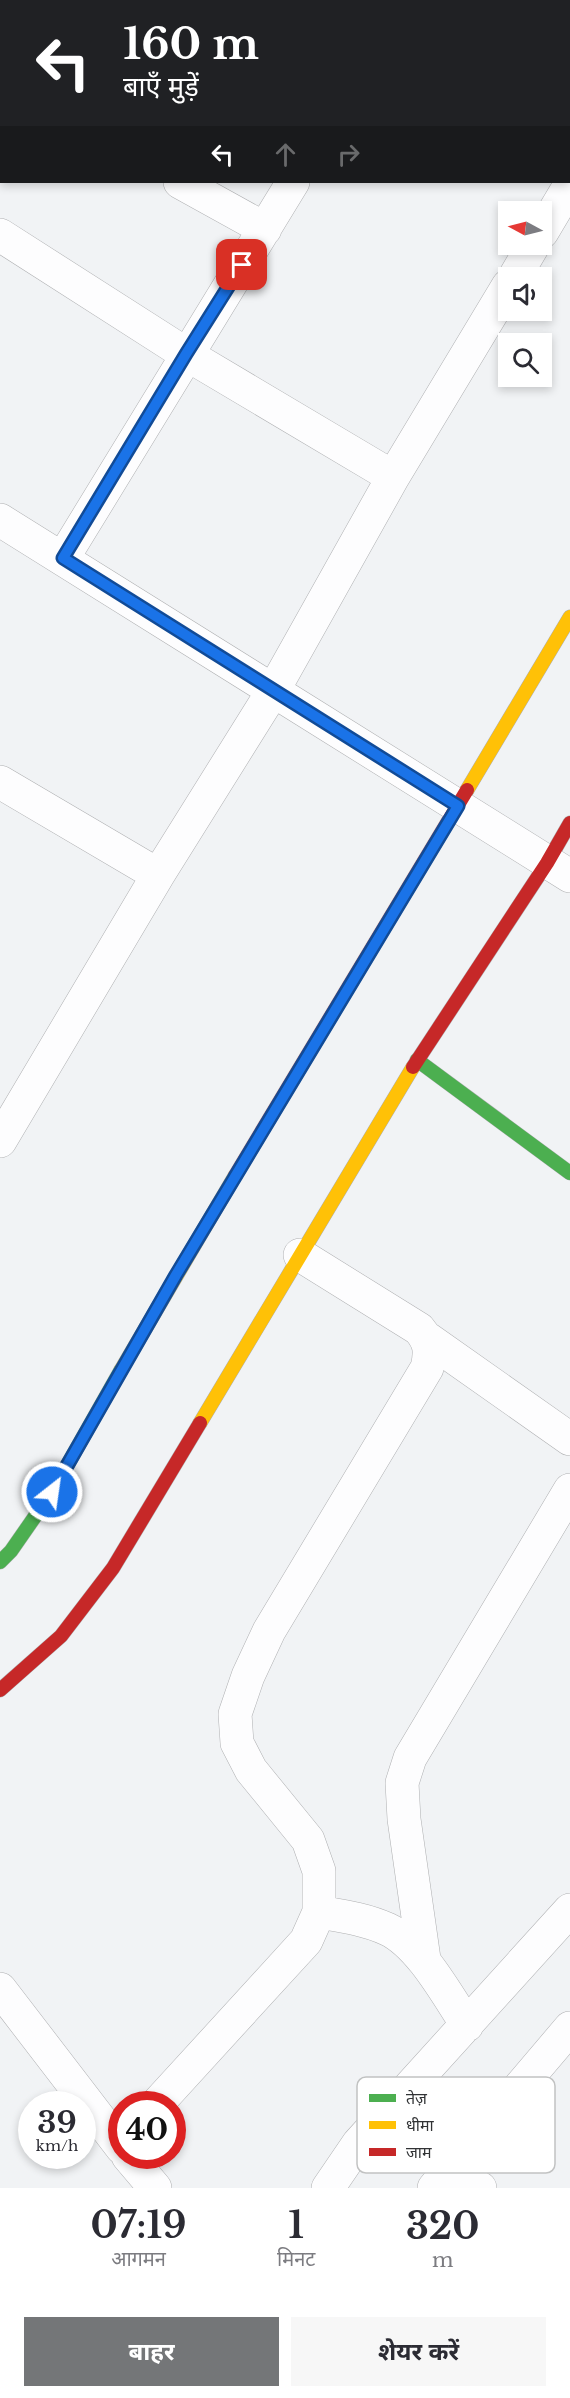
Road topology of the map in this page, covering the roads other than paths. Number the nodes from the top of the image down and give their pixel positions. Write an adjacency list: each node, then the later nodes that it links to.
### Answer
1 (182, 183): 5 (street)
2 (292, 183): 5 (street)
3 (570, 185): 4 (street)
4 (552, 215)
5 (265, 229): 8 (street)
6 (0, 234): 8 (street)
7 (498, 303): 9 (street)
8 (186, 354): 9 (street); 11 (street)
9 (393, 477): 13 (street)
10 (0, 520): 11 (street)
11 (63, 558): 13 (street)
12 (570, 617): 15 (street)
13 (273, 691): 15 (street); 18 (street)
14 (0, 782): 18 (street)
15 (458, 806): 17 (street); 26 (street)
16 (570, 824): 17 (street)
17 (558, 870): 19 (street)
18 (158, 875): 20 (street)
19 (417, 1059): 21 (street); 22 (street)
20 (0, 1140)
21 (570, 1173)
22 (300, 1255): 23 (street); 27 (street)
23 (428, 1339): 24 (street); 29 (street)
24 (570, 1438)
25 (570, 1490): 30 (street)
26 (0, 1562)
27 (0, 1690)
28 (570, 1910): 32 (street)
29 (319, 1912): 30 (street); 36 (street)
30 (424, 1959): 32 (street)
31 (0, 1989): 37 (street)
32 (467, 2025): 34 (street)
33 (570, 2028): 35 (street)
34 (419, 2077)
35 (528, 2077)
36 (169, 2091)
37 (108, 2129)
38 (357, 2145): 42 (street)
39 (140, 2169): 41 (street)
40 (440, 2180): 43 (street)
41 (155, 2188)
42 (328, 2188)
43 (480, 2188)

